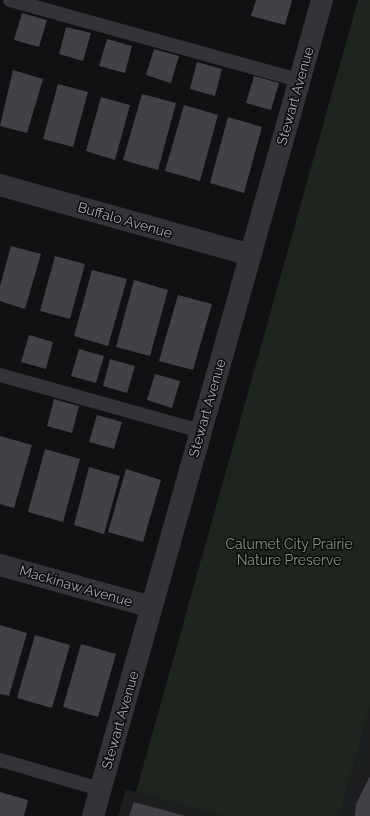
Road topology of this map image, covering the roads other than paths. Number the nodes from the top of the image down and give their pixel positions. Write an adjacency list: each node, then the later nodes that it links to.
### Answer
1 (10, 0): 3 (lane)
2 (322, 0): 3 (street, Stewart Avenue)
3 (299, 80): 5 (street, Stewart Avenue)
4 (0, 185): 5 (street, Buffalo Avenue)
5 (250, 255): 7 (street, Stewart Avenue)
6 (0, 375): 7 (lane)
7 (201, 431): 9 (street, Stewart Avenue)
8 (0, 565): 9 (street, Mackinaw Avenue)
9 (152, 607): 11 (street, Stewart Avenue)
10 (0, 760): 11 (lane)
11 (100, 789): 12 (street, Stewart Avenue)
12 (93, 816)

